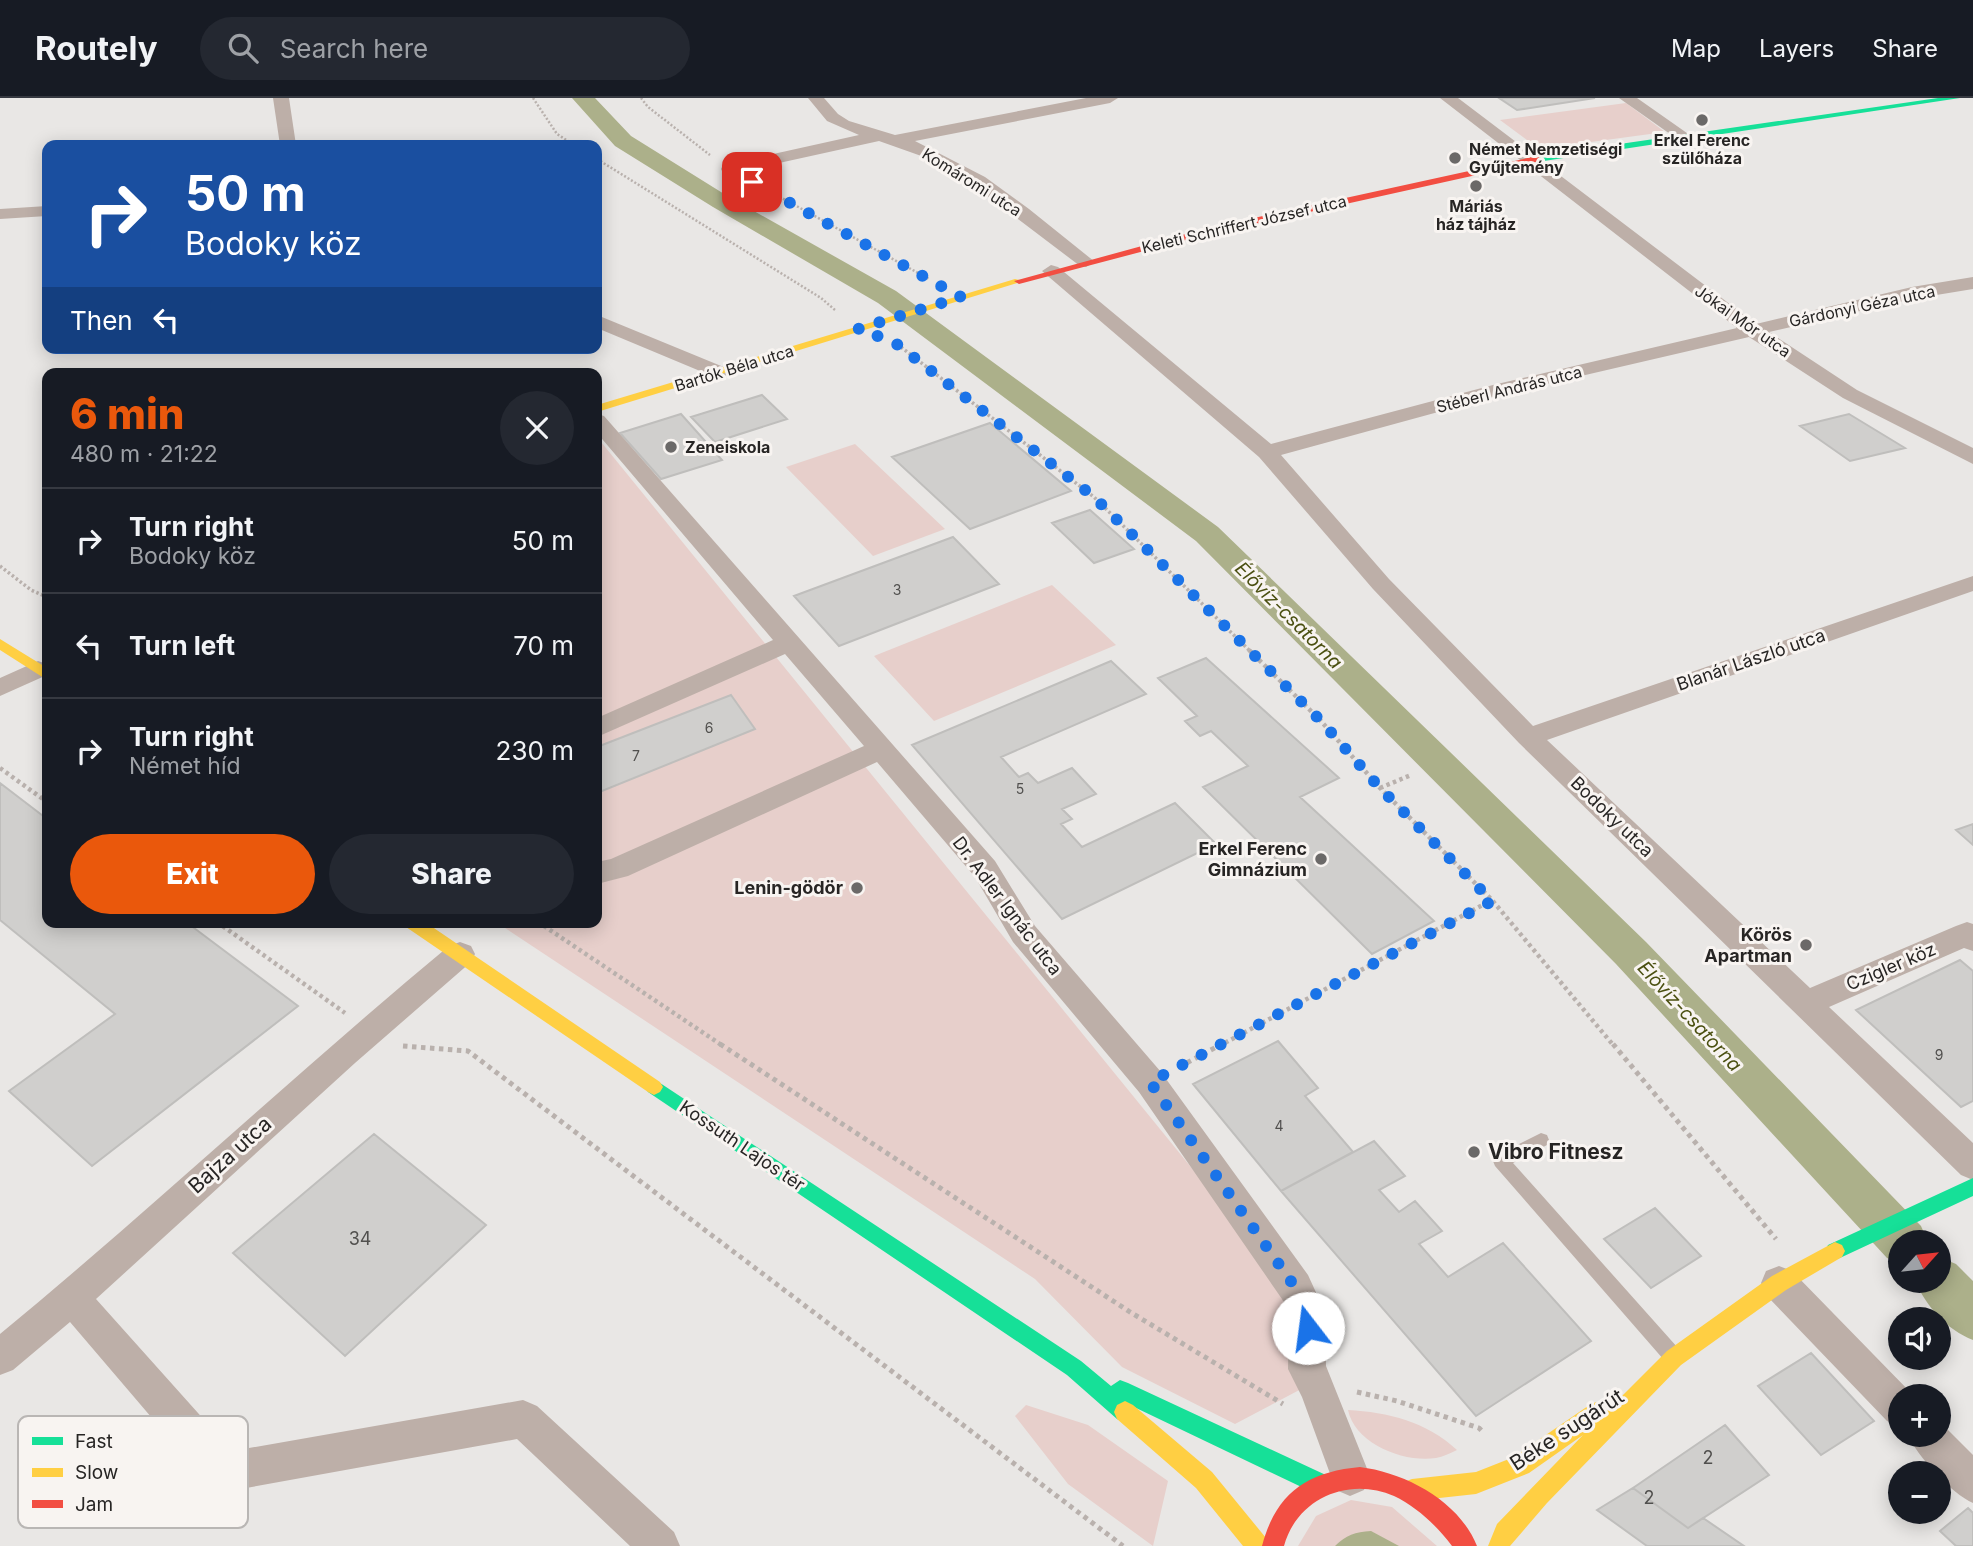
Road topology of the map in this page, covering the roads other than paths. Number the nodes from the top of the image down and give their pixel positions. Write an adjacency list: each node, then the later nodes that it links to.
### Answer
1 (281, 98): 9 (street)
2 (816, 98): 7 (street, Komáromi utca)
3 (1110, 98): 7 (street)
4 (1448, 98): 10 (street, Jókai Mór utca)
5 (1627, 98): 8 (street)
6 (1956, 98): 8 (main road, Keleti Schriffert József utca)
7 (887, 138): 11 (street); 14 (street, Komáromi utca)
8 (1686, 138): 10 (main road, Keleti Schriffert József utca)
9 (287, 140)
10 (1530, 160): 14 (main road, Keleti Schriffert József utca); 19 (street, Jókai Mór utca)
11 (729, 169)
12 (42, 211): 13 (street)
13 (0, 214)
14 (1086, 261): 15 (main road, Keleti Schriffert József utca)
15 (1051, 271): 17 (main road, Keleti Schriffert József utca); 23 (street)
16 (1973, 283): 19 (street, Gárdonyi Géza utca)
17 (961, 297): 20 (main road, Bartók Béla utca)
18 (602, 323): 20 (street)
19 (1752, 330): 23 (street, Stéberl András utca); 24 (street, Jókai Mór utca)
20 (719, 372): 21 (main road, Bartók Béla utca)
21 (602, 407)
22 (602, 426): 27 (street, Dr. Adler Ignác utca)
23 (1267, 453): 32 (street, Bodoky utca)
24 (1973, 457)
25 (1973, 583): 32 (street, Blanár László utca)
26 (0, 643): 28 (main road)
27 (789, 643): 31 (street); 33 (street, Dr. Adler Ignác utca)
28 (42, 669)
29 (42, 671): 30 (street)
30 (0, 688)
31 (602, 726)
32 (1528, 737): 38 (street, Bodoky utca)
33 (881, 749): 34 (street); 51 (street, Dr. Adler Ignác utca)
34 (602, 872)
35 (421, 928): 37 (main road, Kossuth Lajos tér)
36 (1973, 939): 38 (street, Czigler köz)
37 (460, 954): 43 (street, Bajza utca); 46 (main road, Kossuth Lajos tér)
38 (1807, 1003): 40 (street, Bodoky utca)
39 (1541, 1140): 45 (lane)
40 (1973, 1165)
41 (1973, 1187): 42 (main road)
42 (1798, 1271): 45 (main road); 47 (street)
43 (72, 1298): 44 (street, Bajza utca); 48 (street)
44 (0, 1357)
45 (1674, 1358): 53 (main road, Béke sugárút); 58 (main road)
46 (1074, 1368): 51 (main road, Kossuth Lajos tér); 55 (main road, Kossuth Lajos tér)
47 (1888, 1392)
48 (176, 1416)
49 (1938, 1447): 52 (street)
50 (248, 1468): 54 (street)
51 (1335, 1480): 53 (main road, Kossuth Lajos tér); 56 (main road)
52 (1973, 1483)
53 (1412, 1490): 57 (main road)
54 (660, 1546)
55 (1258, 1546)
56 (1273, 1546)
57 (1466, 1546)
58 (1499, 1546)

